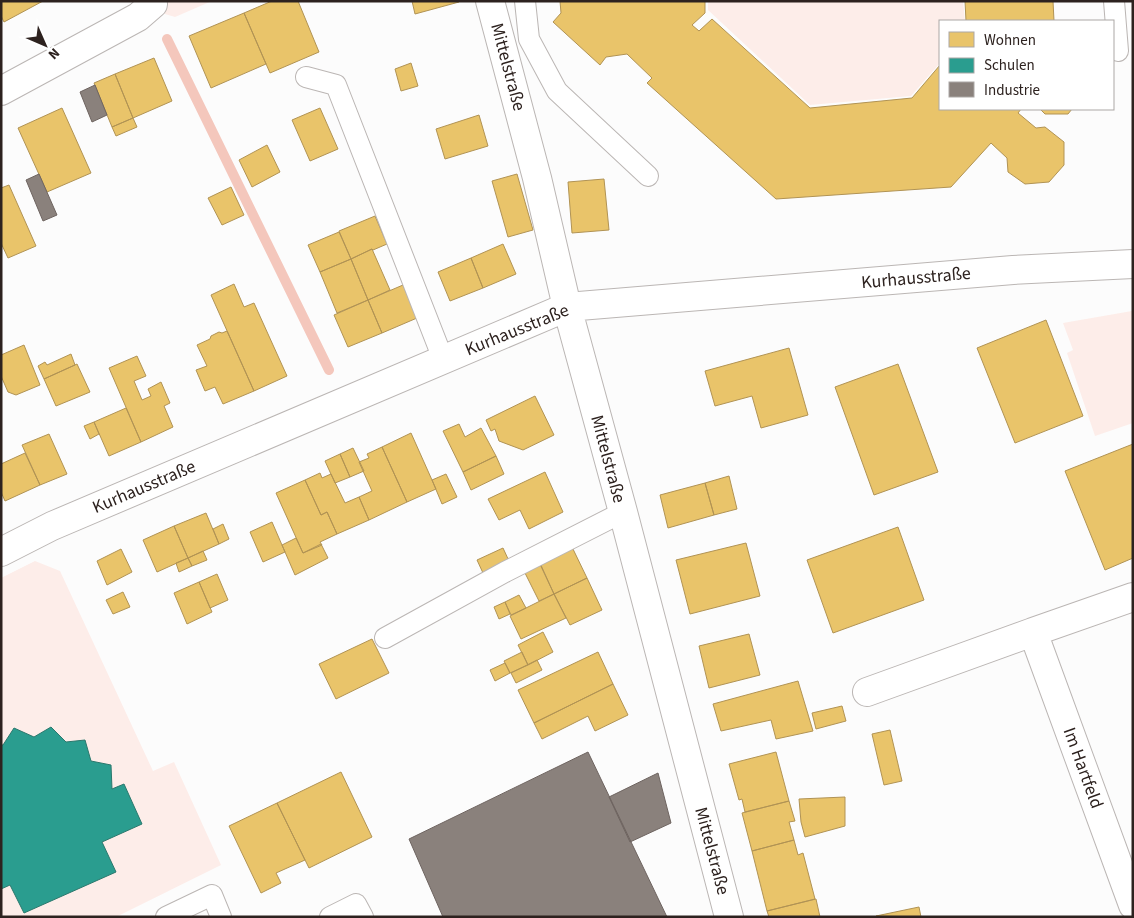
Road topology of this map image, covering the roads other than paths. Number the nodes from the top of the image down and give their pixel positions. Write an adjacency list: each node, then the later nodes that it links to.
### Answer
1 (490, 1): 10 (street, Mittelstraße)
2 (525, 1): 8 (lane)
3 (1114, 1): 5 (lane)
4 (146, 10): 7 (street)
5 (1118, 51)
6 (306, 76): 11 (lane)
7 (1, 91)
8 (648, 176)
9 (1133, 264): 10 (street, Kurhausstraße)
10 (566, 307): 11 (street, Kurhausstraße); 12 (street, Mittelstraße)
11 (443, 360): 13 (street, Kurhausstraße)
12 (623, 512): 16 (lane); 23 (street, Mittelstraße)
13 (1, 552)
14 (1133, 597): 15 (street)
15 (1033, 632): 17 (street); 18 (street, Im Hartfeld)
16 (385, 638)
17 (867, 692)
18 (1133, 905)
19 (166, 917): 20 (lane)
20 (221, 917)
21 (330, 917): 22 (lane)
22 (363, 917)
23 (729, 917)

